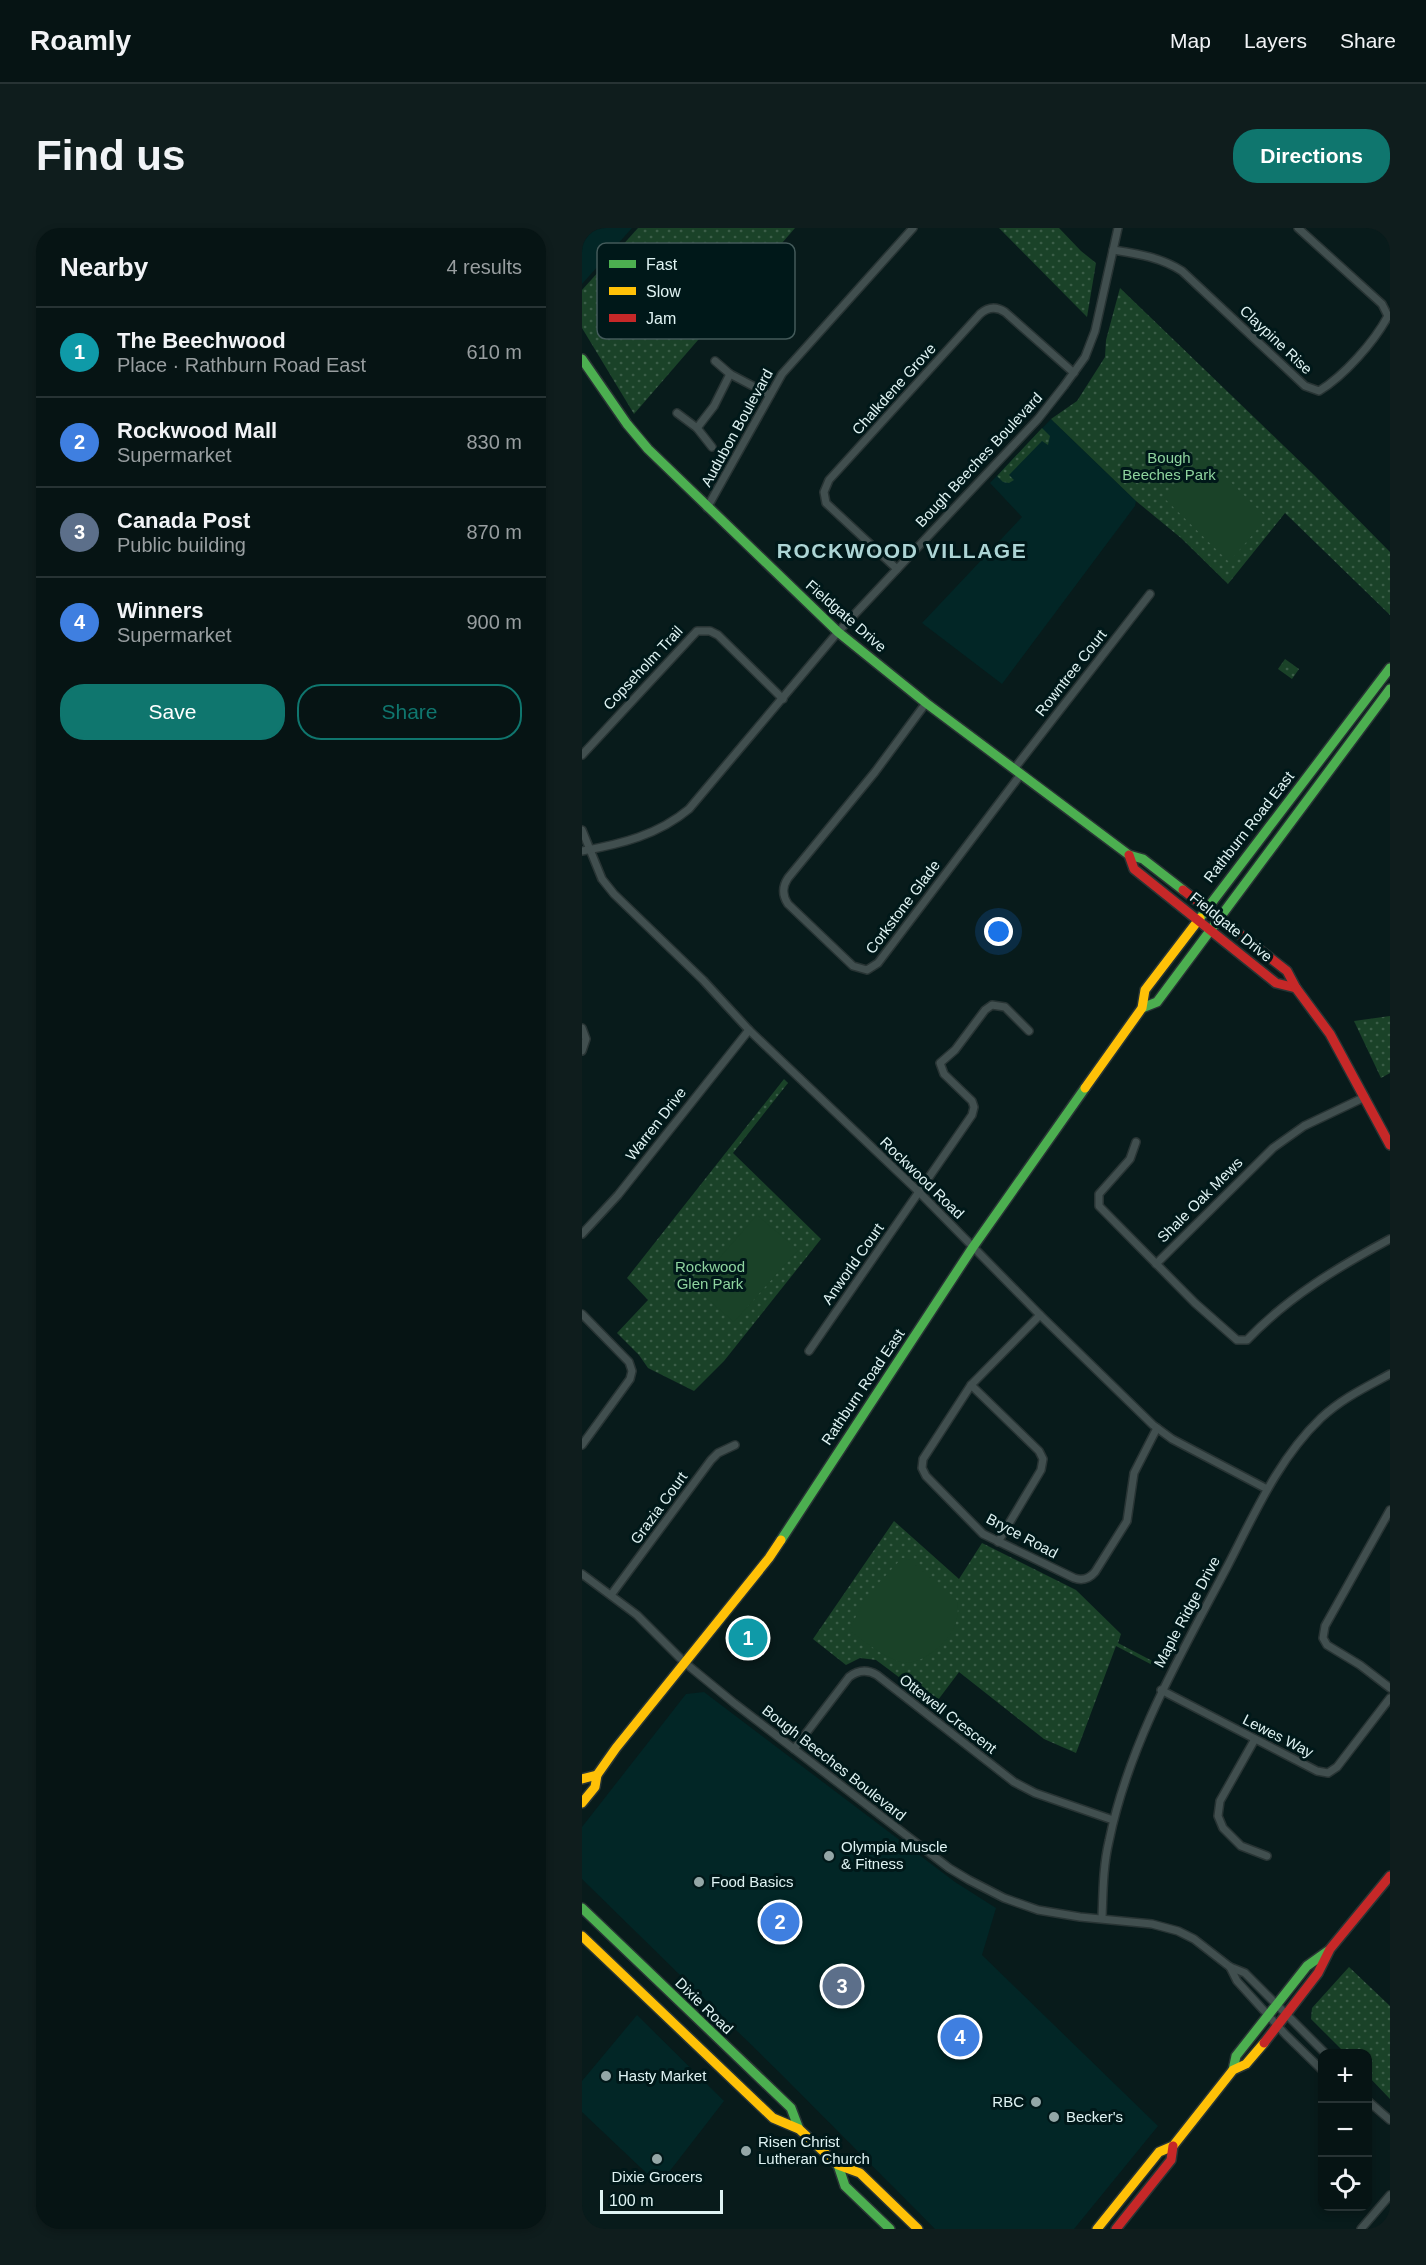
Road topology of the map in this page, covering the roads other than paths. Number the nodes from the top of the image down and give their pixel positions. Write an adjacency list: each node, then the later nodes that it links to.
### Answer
1 (913, 228): 9 (street, Audubon Boulevard)
2 (1118, 228): 4 (street, Bough Beeches Boulevard)
3 (1298, 228): 4 (street, Claypine Rise)
4 (1113, 250): 7 (street, Bough Beeches Boulevard)
5 (582, 359): 13 (street, Fieldgate Drive)
6 (715, 361): 8 (street)
7 (1074, 373): 14 (street, Bough Beeches Boulevard); 14 (street, Chalkdene Grove)
8 (730, 374): 9 (street); 11 (street)
9 (770, 395): 13 (street, Audubon Boulevard)
10 (677, 413): 11 (street)
11 (697, 428): 12 (street)
12 (712, 447)
13 (707, 508): 16 (street, Fieldgate Drive)
14 (897, 569): 16 (street, Bough Beeches Boulevard)
15 (1150, 594): 22 (street, Rowntree Court)
16 (838, 632): 19 (street, Bough Beeches Boulevard); 20 (street, Fieldgate Drive)
17 (1390, 668): 26 (street, Rathburn Road East)
18 (1390, 689): 28 (street, Rathburn Road East)
19 (783, 699): 21 (street, Copseholm Trail); 24 (street, Bough Beeches Boulevard)
20 (926, 703): 22 (street, Fieldgate Drive); 22 (street, Corkstone Glade)
21 (582, 755)
22 (1017, 771): 25 (street, Fieldgate Drive)
23 (582, 830): 24 (street)
24 (586, 851): 33 (street, Rockwood Road)
25 (1129, 855): 26 (street, Fieldgate Drive); 27 (street, Fieldgate Drive)
26 (1206, 908): 27 (street, Rathburn Road East); 28 (street, Fieldgate Drive)
27 (1197, 920): 29 (street, Fieldgate Drive); 31 (street, Rathburn Road East)
28 (1221, 920): 29 (street, Rathburn Road East); 30 (street, Fieldgate Drive)
29 (1212, 931): 30 (street, Fieldgate Drive); 31 (street, Rathburn Road East)
30 (1296, 988): 36 (street, Fieldgate Drive)
31 (1142, 1008): 42 (street, Rathburn Road East)
32 (582, 1028): 35 (street)
33 (749, 1030): 39 (street, Rockwood Road); 40 (street, Warren Drive)
34 (1029, 1031): 39 (street, Anworld Court)
35 (582, 1050)
36 (1365, 1097): 38 (street, Fieldgate Drive); 43 (street, Shale Oak Mews)
37 (1136, 1142): 43 (street)
38 (1390, 1145)
39 (919, 1192): 42 (street, Rockwood Road); 46 (street, Anworld Court)
40 (582, 1234)
41 (1390, 1239): 43 (street, Shale Oak Mews)
42 (973, 1247): 45 (street, Rockwood Road); 57 (street, Rathburn Road East)
43 (1156, 1264)
44 (582, 1314): 50 (street)
45 (1040, 1315): 48 (street, Bryce Road); 49 (street, Rockwood Road)
46 (809, 1351)
47 (1390, 1374): 52 (street, Maple Ridge Drive)
48 (970, 1384): 54 (street); 54 (street, Bryce Road)
49 (1157, 1428): 52 (street, Rockwood Road); 54 (street, Bryce Road)
50 (582, 1445)
51 (735, 1445): 56 (street, Grazia Court)
52 (1267, 1489): 59 (street, Maple Ridge Drive)
53 (1390, 1510): 58 (street)
54 (998, 1542)
55 (582, 1574): 56 (street, Bough Beeches Boulevard)
56 (612, 1594): 57 (street, Bough Beeches Boulevard)
57 (684, 1662): 62 (street, Bough Beeches Boulevard); 63 (street, Rathburn Road East)
58 (1390, 1688)
59 (1161, 1690): 61 (street, Lewes Way); 66 (street, Maple Ridge Drive)
60 (1390, 1698): 61 (street, Lewes Way)
61 (1255, 1739): 67 (street)
62 (794, 1749): 66 (street, Ottewell Crescent); 70 (street, Bough Beeches Boulevard)
63 (597, 1775): 64 (street); 65 (street, Rathburn Road East)
64 (582, 1779)
65 (582, 1803)
66 (1113, 1820): 70 (street, Maple Ridge Drive)
67 (1267, 1856)
68 (1390, 1876): 72 (street)
69 (582, 1908): 83 (street, Dixie Road)
70 (1102, 1918): 73 (street, Bough Beeches Boulevard)
71 (582, 1936): 83 (street, Dixie Road)
72 (1330, 1949): 74 (street); 76 (street)
73 (1230, 1966): 74 (street, Bough Beeches Boulevard); 75 (street, Bough Beeches Boulevard)
74 (1277, 2004): 75 (street); 76 (street, Bough Beeches Boulevard)
75 (1268, 2014): 77 (street, Bough Beeches Boulevard); 80 (street)
76 (1286, 2014): 77 (street); 78 (street, Bough Beeches Boulevard)
77 (1278, 2025): 79 (street, Bough Beeches Boulevard); 80 (street)
78 (1321, 2049)
79 (1318, 2065)
80 (1233, 2070): 84 (street)
81 (1370, 2103): 82 (street)
82 (1390, 2120)
83 (799, 2129): 85 (street, Dixie Road)
84 (1173, 2146): 89 (street); 90 (street)
85 (838, 2165): 87 (street, Dixie Road); 88 (street, Dixie Road)
86 (1390, 2195): 91 (street)
87 (890, 2229)
88 (918, 2229)
89 (1097, 2229)
90 (1116, 2229)
91 (1361, 2229)

